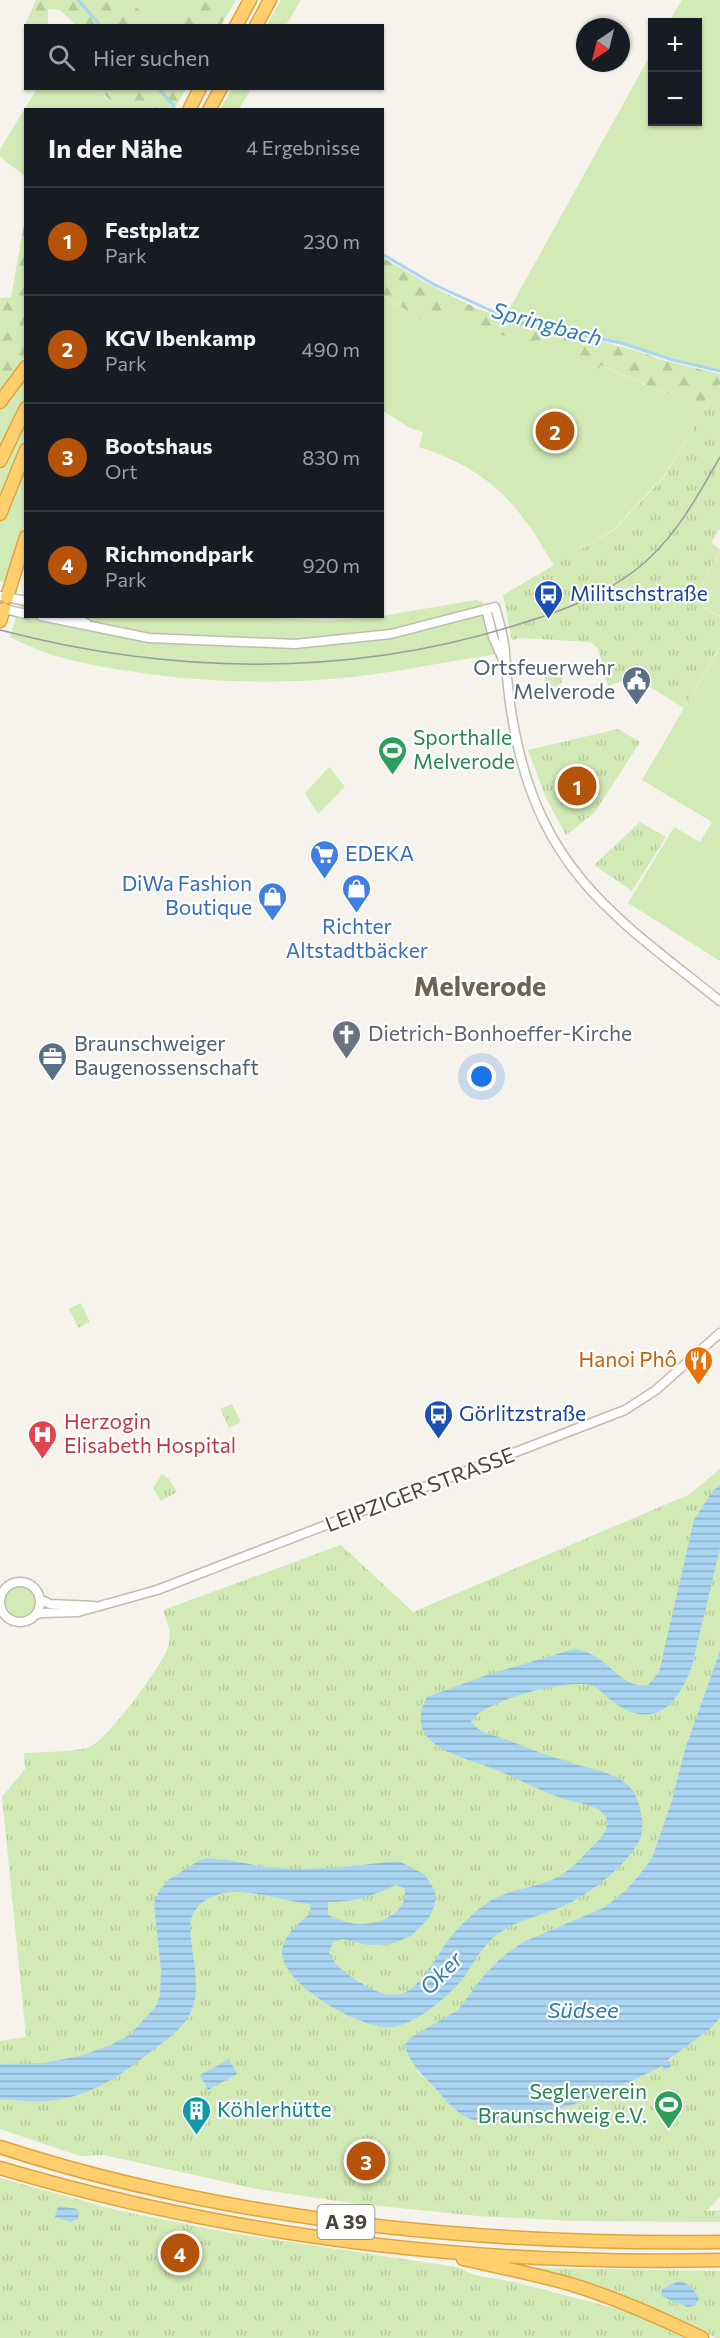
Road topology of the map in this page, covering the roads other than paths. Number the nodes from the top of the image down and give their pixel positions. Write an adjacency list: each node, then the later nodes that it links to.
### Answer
1 (250, 0): 3 (highway)
2 (270, 0): 4 (highway)
3 (237, 24)
4 (257, 24)
5 (199, 90): 7 (highway)
6 (220, 90): 8 (highway)
7 (190, 108)
8 (210, 108)
9 (24, 370): 10 (highway)
10 (0, 402)
11 (24, 412): 13 (highway)
12 (24, 455): 14 (highway)
13 (0, 461)
14 (0, 514)
15 (24, 543): 17 (highway)
16 (24, 601): 17 (street)
17 (2, 606): 18 (street)
18 (24, 613)
19 (50, 618): 21 (street)
20 (75, 618): 21 (street)
21 (97, 628): 22 (street)
22 (720, 1001)
23 (720, 1333): 27 (street, LEIPZIGER STRASSE)
24 (3, 1589): 25 (street, LEIPZIGER STRASSE); 26 (street, LEIPZIGER STRASSE)
25 (40, 1599): 27 (street, LEIPZIGER STRASSE); 28 (street)
26 (0, 1604): 28 (street, LEIPZIGER STRASSE)
27 (98, 1606): 28 (street, LEIPZIGER STRASSE)
28 (35, 1615)
29 (0, 2147): 31 (highway, A 39)
30 (0, 2168): 32 (highway, A 39)
31 (720, 2242)
32 (414, 2250): 33 (highway, A 39); 34 (highway)
33 (720, 2260)
34 (702, 2338)

